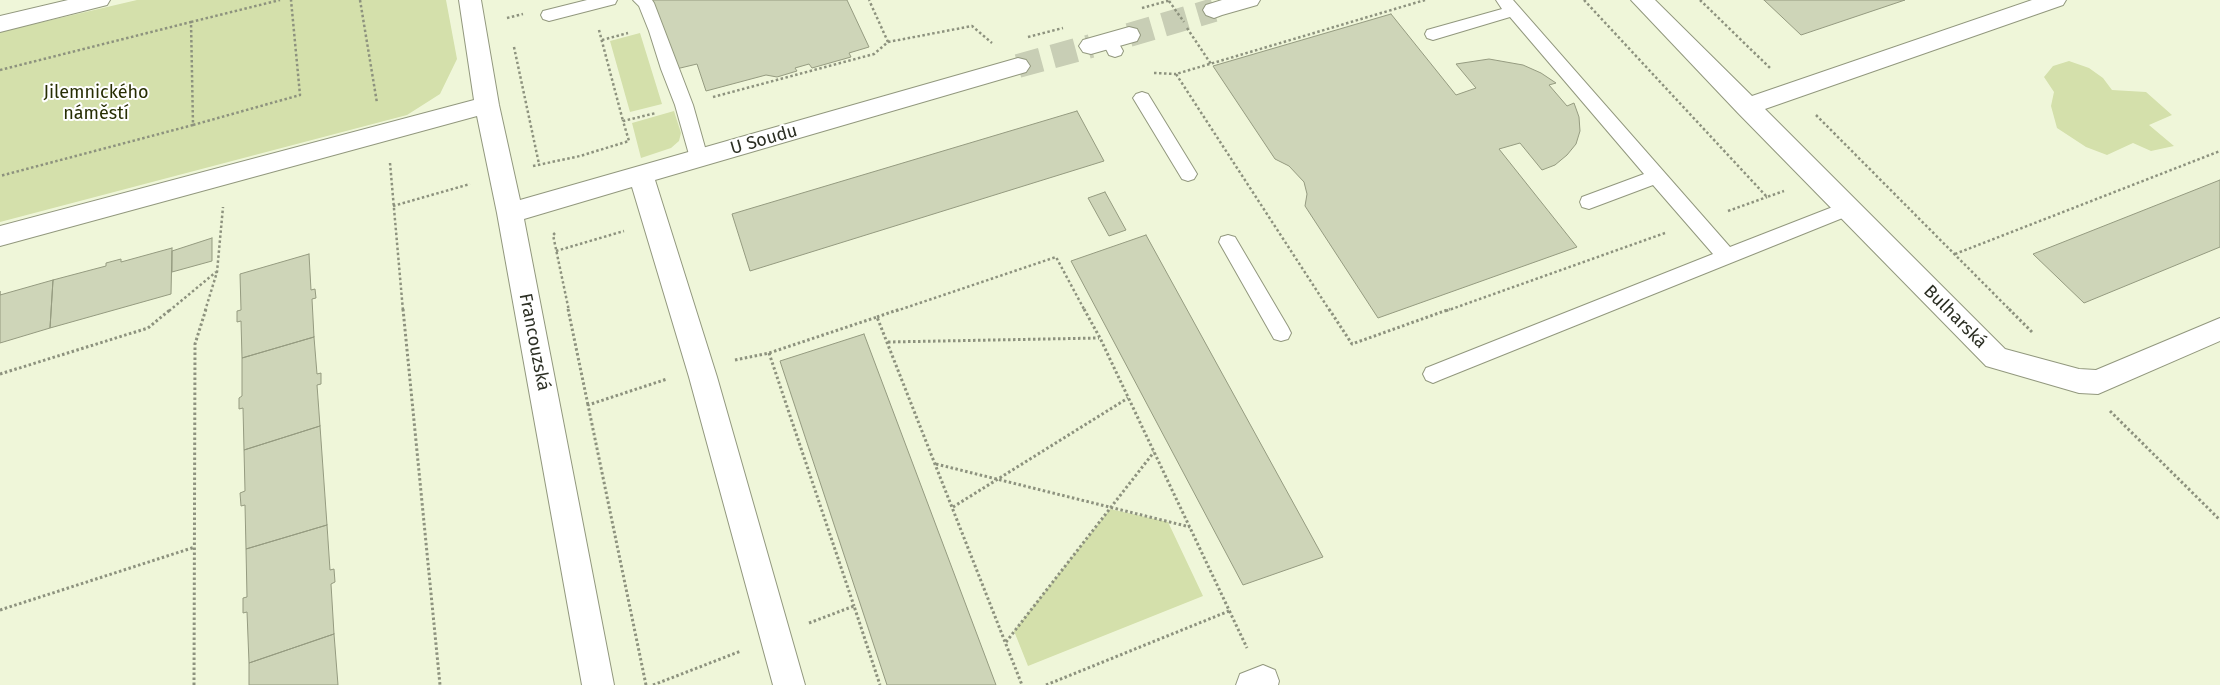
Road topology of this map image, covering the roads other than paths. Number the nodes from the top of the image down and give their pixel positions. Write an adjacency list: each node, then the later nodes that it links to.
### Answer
1 (99, 0): 11 (street)
2 (470, 0): 15 (street, Francouzská)
3 (609, 0): 10 (lane)
4 (641, 0): 17 (lane)
5 (1249, 0): 9 (street)
6 (1642, 0): 16 (street, Bulharská)
7 (2055, 0): 16 (street)
8 (1509, 5): 12 (lane); 20 (lane)
9 (1214, 10)
10 (548, 15)
11 (0, 24)
12 (1433, 34)
13 (1018, 66): 17 (street, U Soudu)
14 (1142, 98): 18 (lane)
15 (486, 105): 23 (street, Francouzská); 24 (street)
16 (1746, 107): 22 (street, Bulharská)
17 (699, 158): 19 (street, U Soudu)
18 (1188, 174)
19 (641, 175): 23 (street, U Soudu); 31 (street)
20 (1657, 176): 21 (lane); 26 (lane)
21 (1589, 202)
22 (1848, 208): 26 (lane); 27 (street, Bulharská)
23 (510, 212): 30 (street, Francouzská)
24 (0, 236)
25 (1228, 242): 28 (lane)
26 (1726, 256): 29 (lane)
27 (2220, 329)
28 (1281, 333)
29 (1432, 374)
30 (598, 685)
31 (789, 685)

